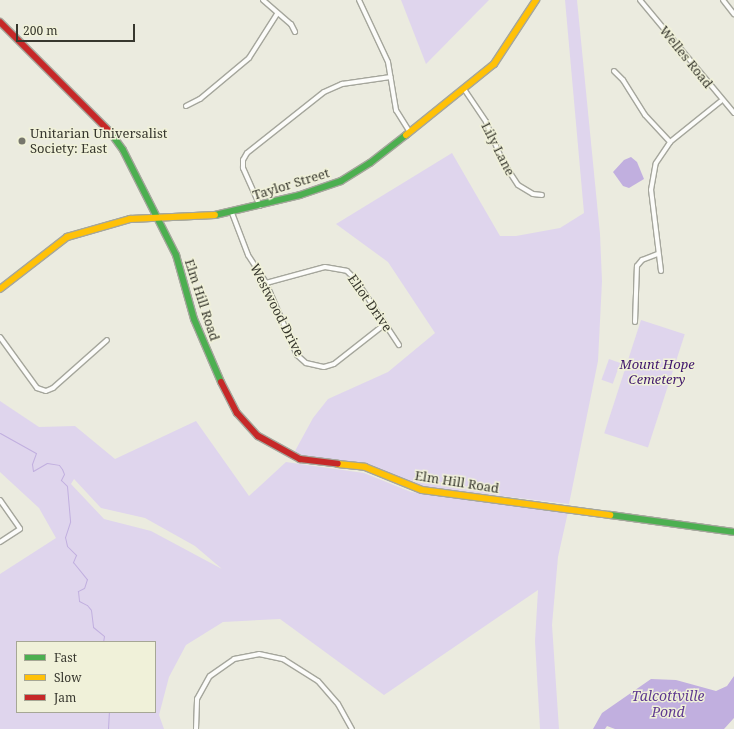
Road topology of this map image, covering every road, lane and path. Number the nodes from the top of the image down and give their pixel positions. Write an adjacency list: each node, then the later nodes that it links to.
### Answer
1 (263, 0): 6 (street)
2 (359, 0): 11 (street)
3 (536, 0): 12 (street, Taylor Street)
4 (640, 0): 13 (street, Welles Road)
5 (723, 0): 7 (street)
6 (277, 14): 9 (street); 14 (street)
7 (734, 14)
8 (0, 22): 21 (street, Elm Hill Road)
9 (295, 32)
10 (614, 71): 17 (street)
11 (390, 77): 16 (street); 19 (street)
12 (464, 89): 16 (street, Taylor Street); 18 (street, Lily Lane)
13 (721, 101): 15 (street, Welles Road); 17 (street)
14 (186, 106)
15 (734, 113)
16 (410, 132): 19 (street, Taylor Street)
17 (670, 142): 22 (street)
18 (542, 196)
19 (260, 206): 20 (street, Taylor Street)
20 (232, 213): 21 (street, Taylor Street); 24 (street, Westwood Drive)
21 (158, 218): 25 (street, Taylor Street); 32 (street, Elm Hill Road)
22 (658, 254): 23 (street); 26 (street)
23 (661, 271)
24 (266, 284): 27 (street, Eliot Drive); 27 (street, Westwood Drive)
25 (0, 289)
26 (635, 322)
27 (385, 324): 30 (street, Eliot Drive)
28 (0, 337): 29 (street)
29 (107, 340)
30 (399, 345)
31 (0, 500): 33 (street)
32 (734, 532)
33 (0, 542)
34 (196, 729): 35 (street)
35 (352, 729)

